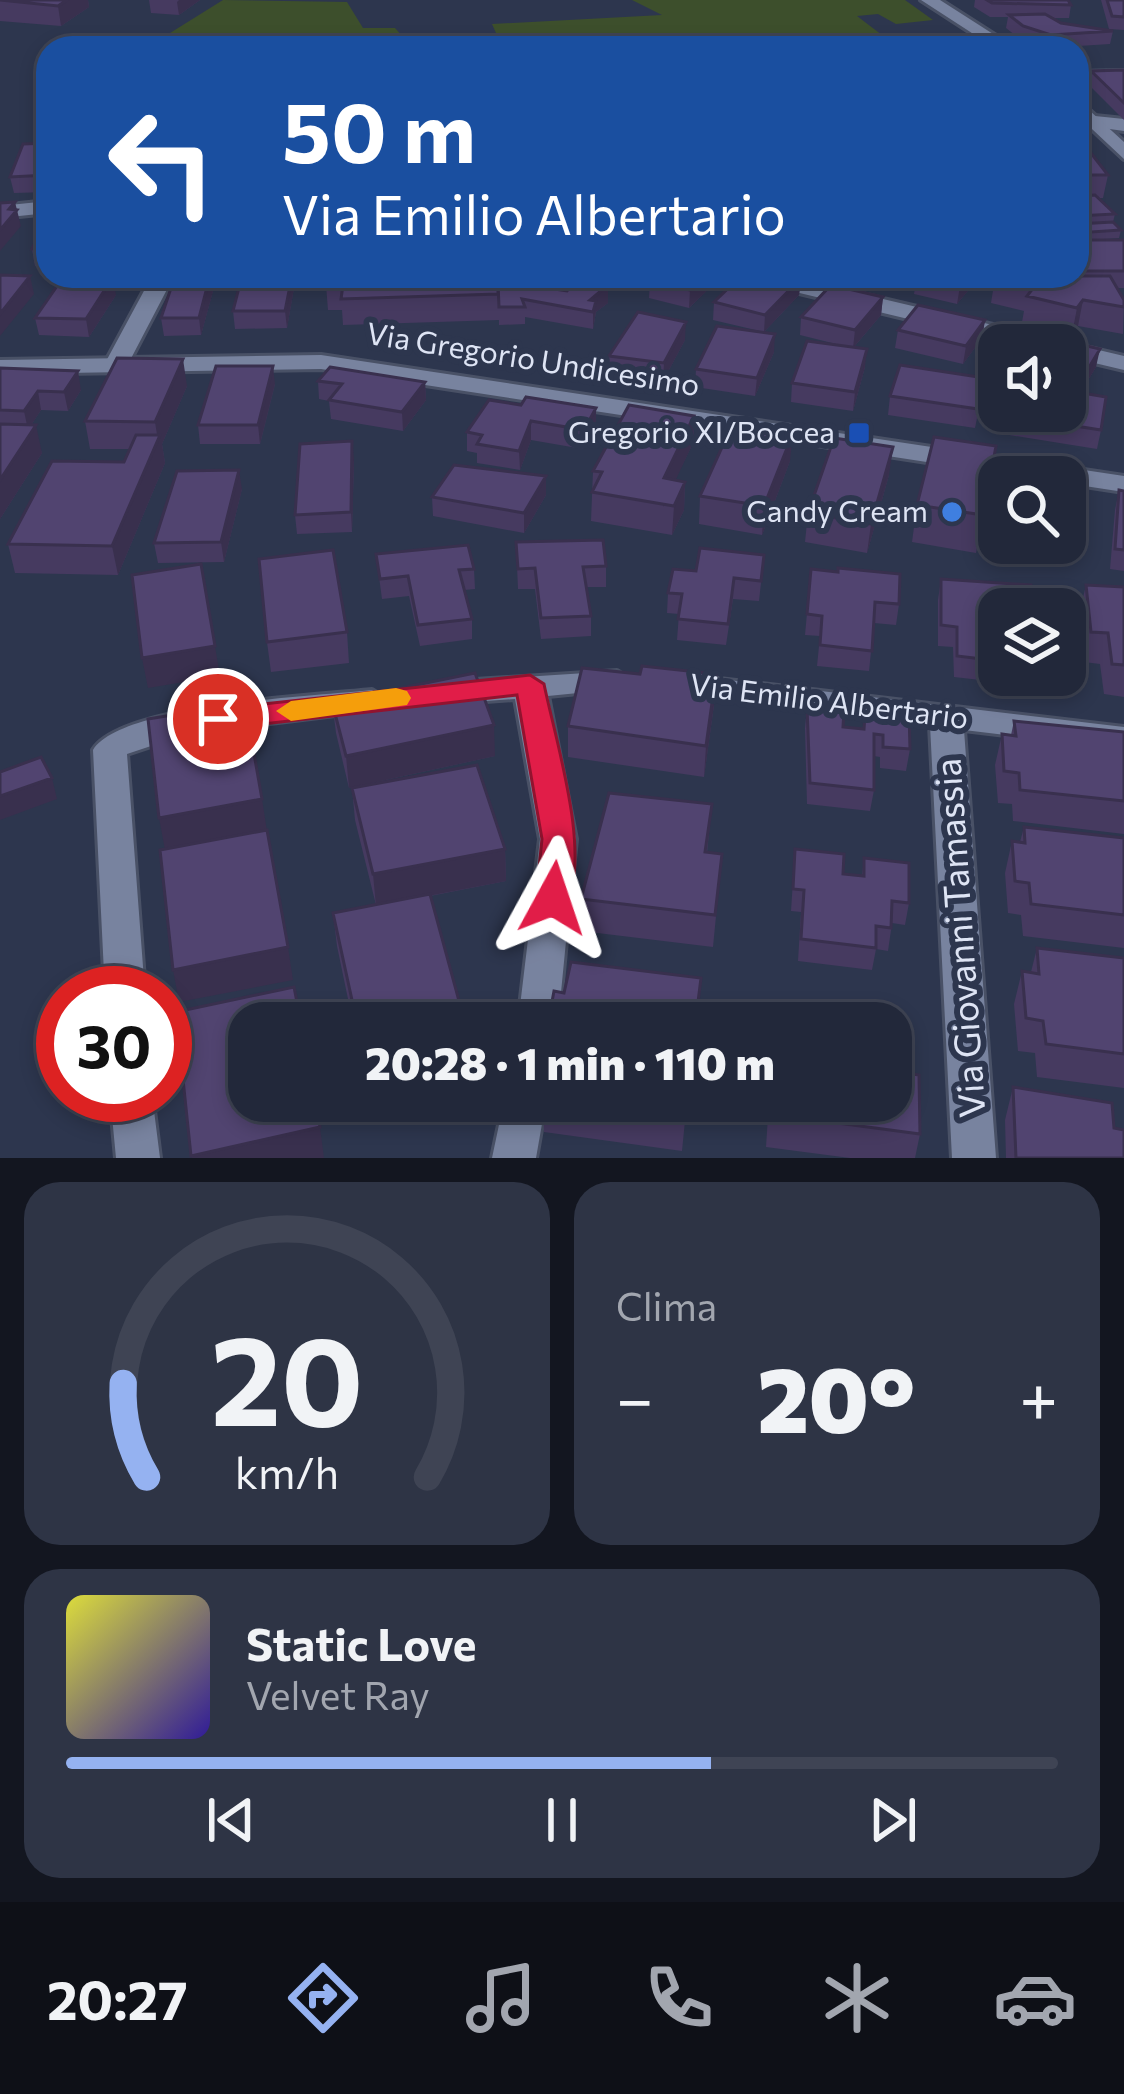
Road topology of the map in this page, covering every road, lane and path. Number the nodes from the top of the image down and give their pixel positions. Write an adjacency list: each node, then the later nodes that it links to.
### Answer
1 (929, 0): 2 (street)
2 (987, 36)
3 (1089, 57): 4 (street)
4 (1124, 57)
5 (1124, 76): 6 (street)
6 (1089, 77)
7 (1089, 116): 8 (street)
8 (1095, 122): 9 (street); 10 (street)
9 (1124, 125)
10 (1124, 153)
11 (36, 208): 12 (street)
12 (0, 212)
13 (157, 288): 17 (street)
14 (808, 288): 15 (street)
15 (978, 329)
16 (1086, 354): 18 (street)
17 (116, 364): 19 (street, Via Gregorio Undicesimo); 20 (street, Via Gregorio Undicesimo)
18 (1124, 364)
19 (0, 367)
20 (1124, 484)
21 (530, 684): 22 (street, Via Emilio Albertario); 24 (street, Via Emilio Albertario); 25 (street)
22 (946, 718): 23 (street, Via Emilio Albertario); 30 (street, Via Giovanni Tamassia)
23 (1124, 738)
24 (123, 966)
25 (540, 1002)
26 (134, 1122): 28 (street)
27 (521, 1122): 29 (street)
28 (138, 1158)
29 (514, 1158)
30 (974, 1158)

